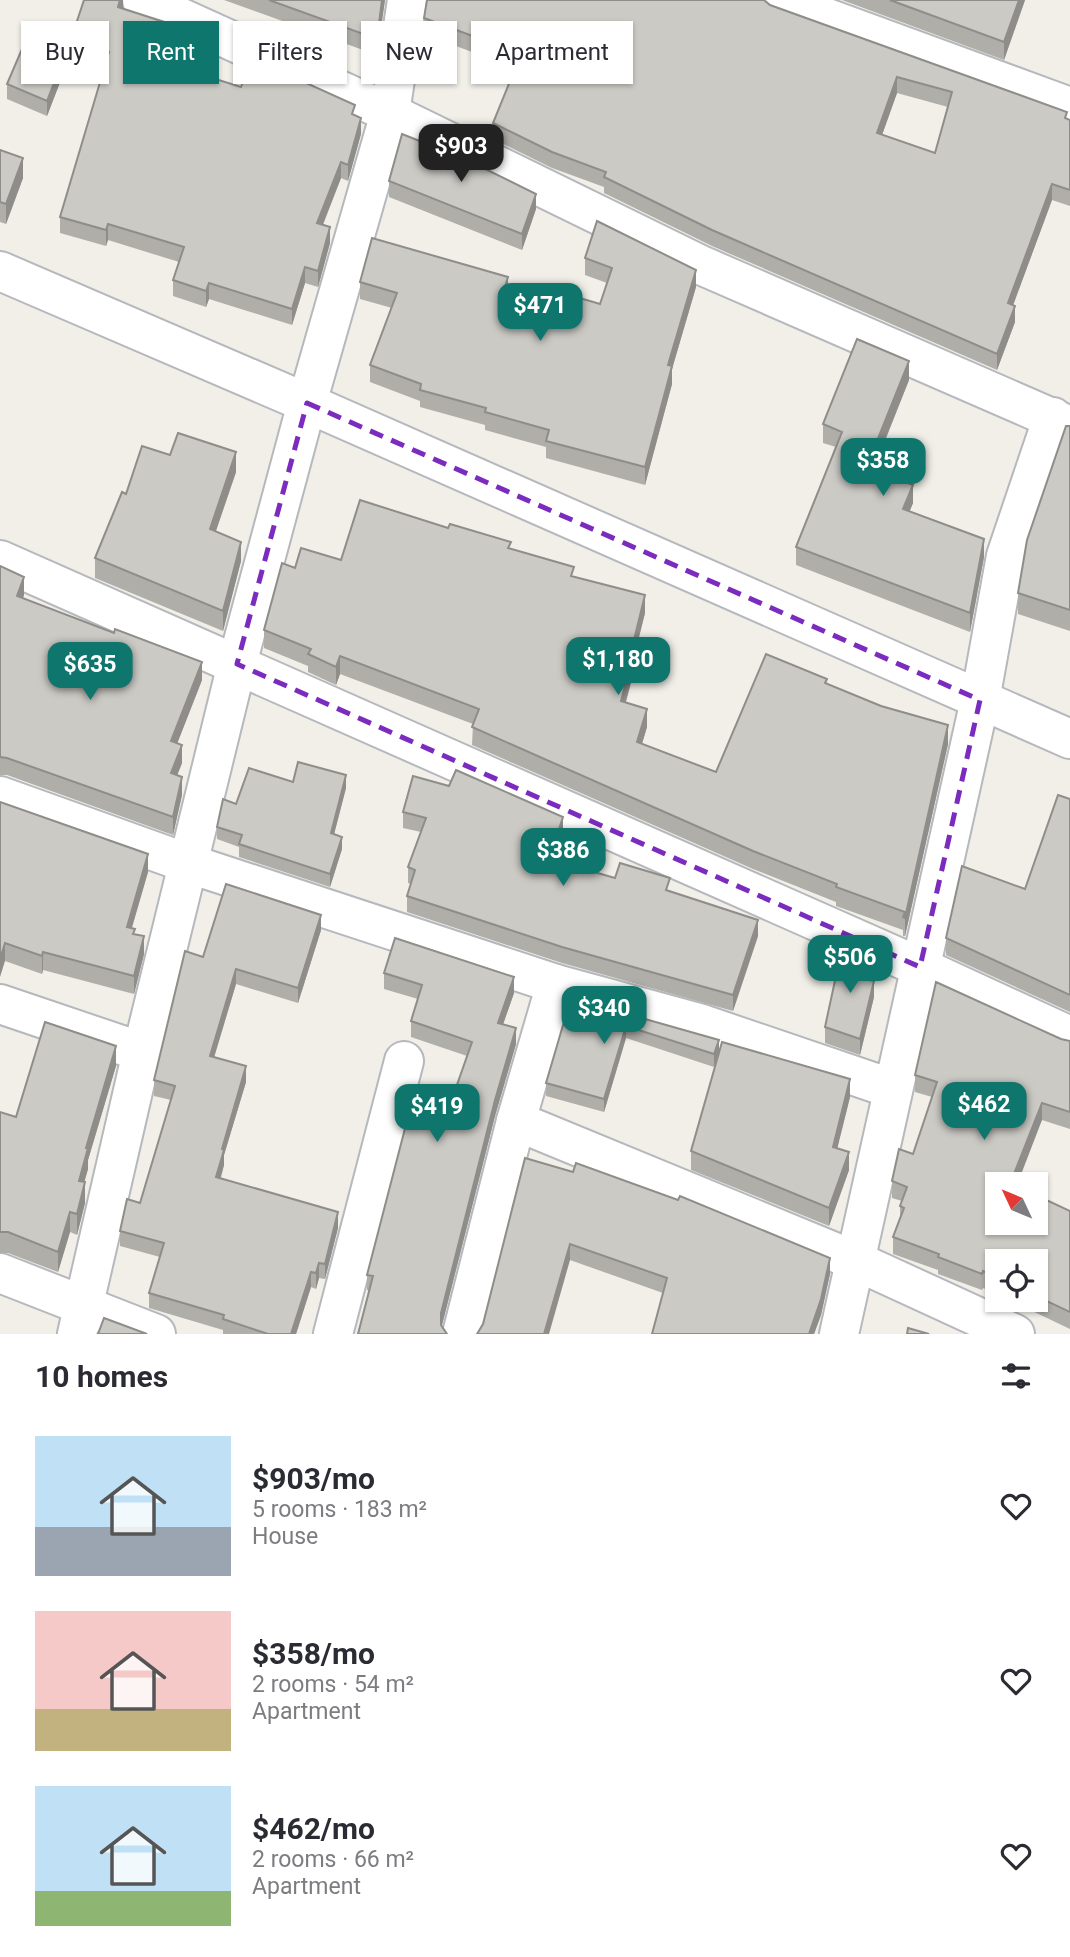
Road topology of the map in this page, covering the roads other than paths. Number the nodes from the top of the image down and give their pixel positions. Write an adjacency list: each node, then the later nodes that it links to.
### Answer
1 (142, 0): 5 (street)
2 (407, 0): 5 (street)
3 (778, 0): 4 (street)
4 (1070, 107)
5 (390, 113): 7 (street); 8 (street)
6 (0, 271): 7 (street)
7 (307, 402): 10 (street); 11 (street)
8 (1061, 422): 11 (street)
9 (0, 560): 10 (street)
10 (237, 664): 14 (street); 15 (street)
11 (980, 700): 12 (street); 15 (street)
12 (1070, 739)
13 (0, 796): 14 (street)
14 (187, 863): 16 (street); 19 (street)
15 (920, 967): 18 (street); 21 (street)
16 (556, 984): 21 (street); 22 (street)
17 (0, 1004): 19 (street)
18 (1070, 1036)
19 (142, 1052): 25 (street)
20 (404, 1061): 27 (street)
21 (893, 1088): 23 (street)
22 (516, 1121): 23 (street); 28 (street)
23 (856, 1261): 29 (street); 30 (street)
24 (0, 1272): 25 (street)
25 (80, 1321): 26 (street)
26 (156, 1334)
27 (333, 1334)
28 (462, 1334)
29 (839, 1334)
30 (1015, 1334)

